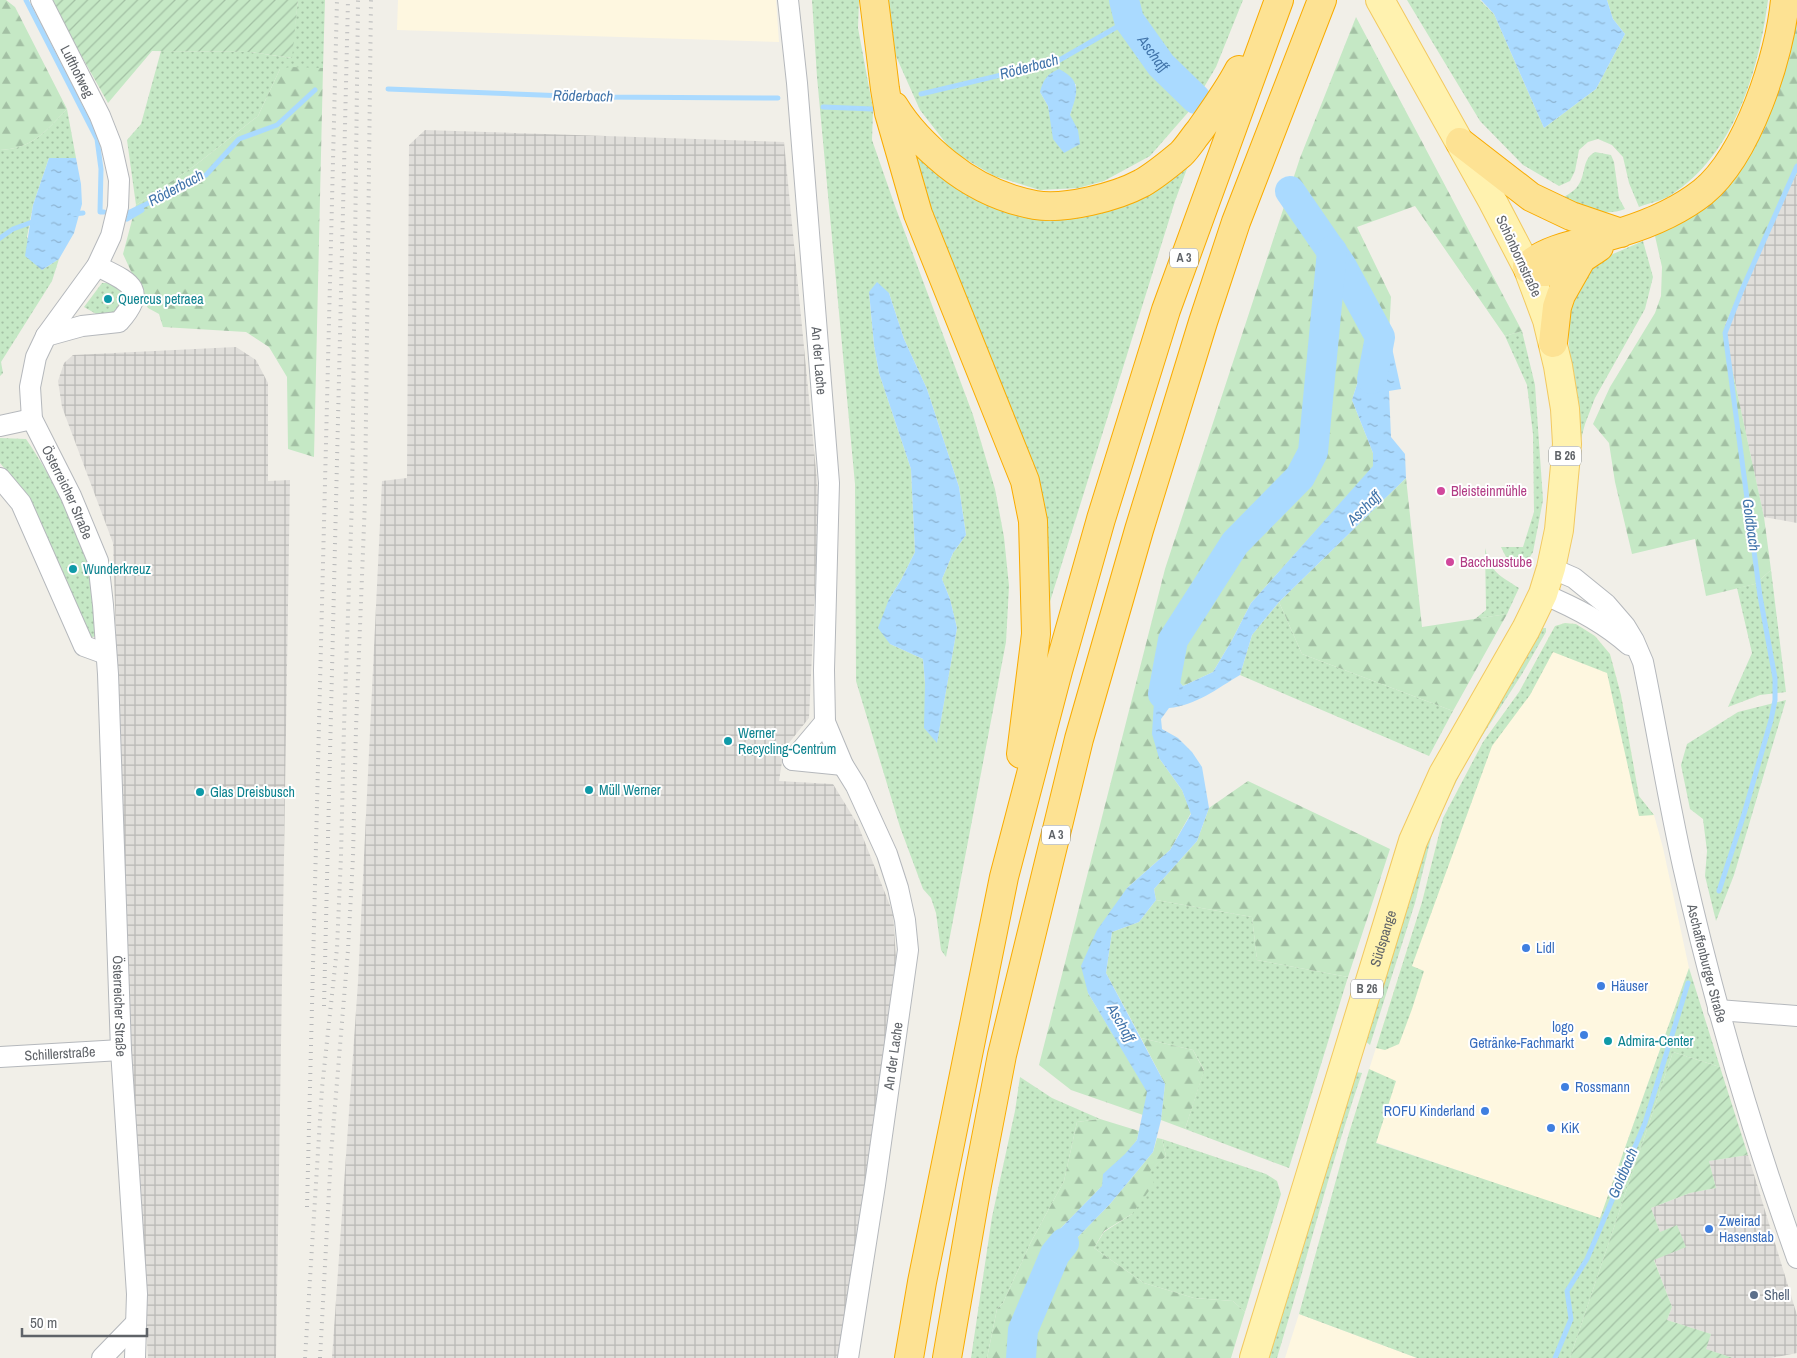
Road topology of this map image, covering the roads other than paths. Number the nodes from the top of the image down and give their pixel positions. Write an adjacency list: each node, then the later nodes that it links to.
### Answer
1 (41, 0): 10 (street, Lufthofweg)
2 (788, 0): 24 (street, An der Lache)
3 (874, 0): 8 (highway)
4 (1278, 0): 8 (highway); 26 (highway, A 3)
5 (1322, 0): 37 (highway, A 3)
6 (1380, 0): 9 (main road, Schönbornstraße / B 26)
7 (1785, 0): 11 (highway)
8 (885, 89): 26 (highway)
9 (1460, 142): 11 (highway); 14 (main road, Schönbornstraße / B 26)
10 (111, 144): 13 (street, Österreicher Straße)
11 (1621, 233): 12 (highway); 14 (highway)
12 (1582, 258): 14 (highway); 16 (highway)
13 (98, 266): 15 (street, Österreicher Straße); 15 (street)
14 (1528, 268): 16 (main road, Schönbornstraße / B 26)
15 (46, 336): 17 (street, Österreicher Straße)
16 (1553, 344): 20 (main road, Schönbornstraße / B 26)
17 (32, 419): 18 (street); 22 (street, Österreicher Straße)
18 (0, 426)
19 (0, 478): 22 (street)
20 (1551, 568): 21 (main road, Südspange / B 26); 23 (street, Aschaffenburger Straße)
21 (1543, 594): 23 (street); 38 (main road, Südspange / B 26)
22 (106, 654): 29 (street, Österreicher Straße)
23 (1643, 662): 27 (street, Aschaffenburger Straße)
24 (825, 722): 25 (street, An der Lache); 25 (street)
25 (843, 765): 35 (street, An der Lache)
26 (1004, 877): 36 (highway, A 3)
27 (1718, 1010): 28 (street); 31 (street, Aschaffenburger Straße)
28 (1797, 1016)
29 (121, 1050): 30 (street, Schillerstraße); 32 (street, Österreicher Straße)
30 (0, 1057)
31 (1797, 1258)
32 (135, 1324): 33 (street); 34 (street, Österreicher Straße)
33 (102, 1358)
34 (135, 1358)
35 (848, 1358)
36 (909, 1358)
37 (947, 1358)
38 (1254, 1358)

